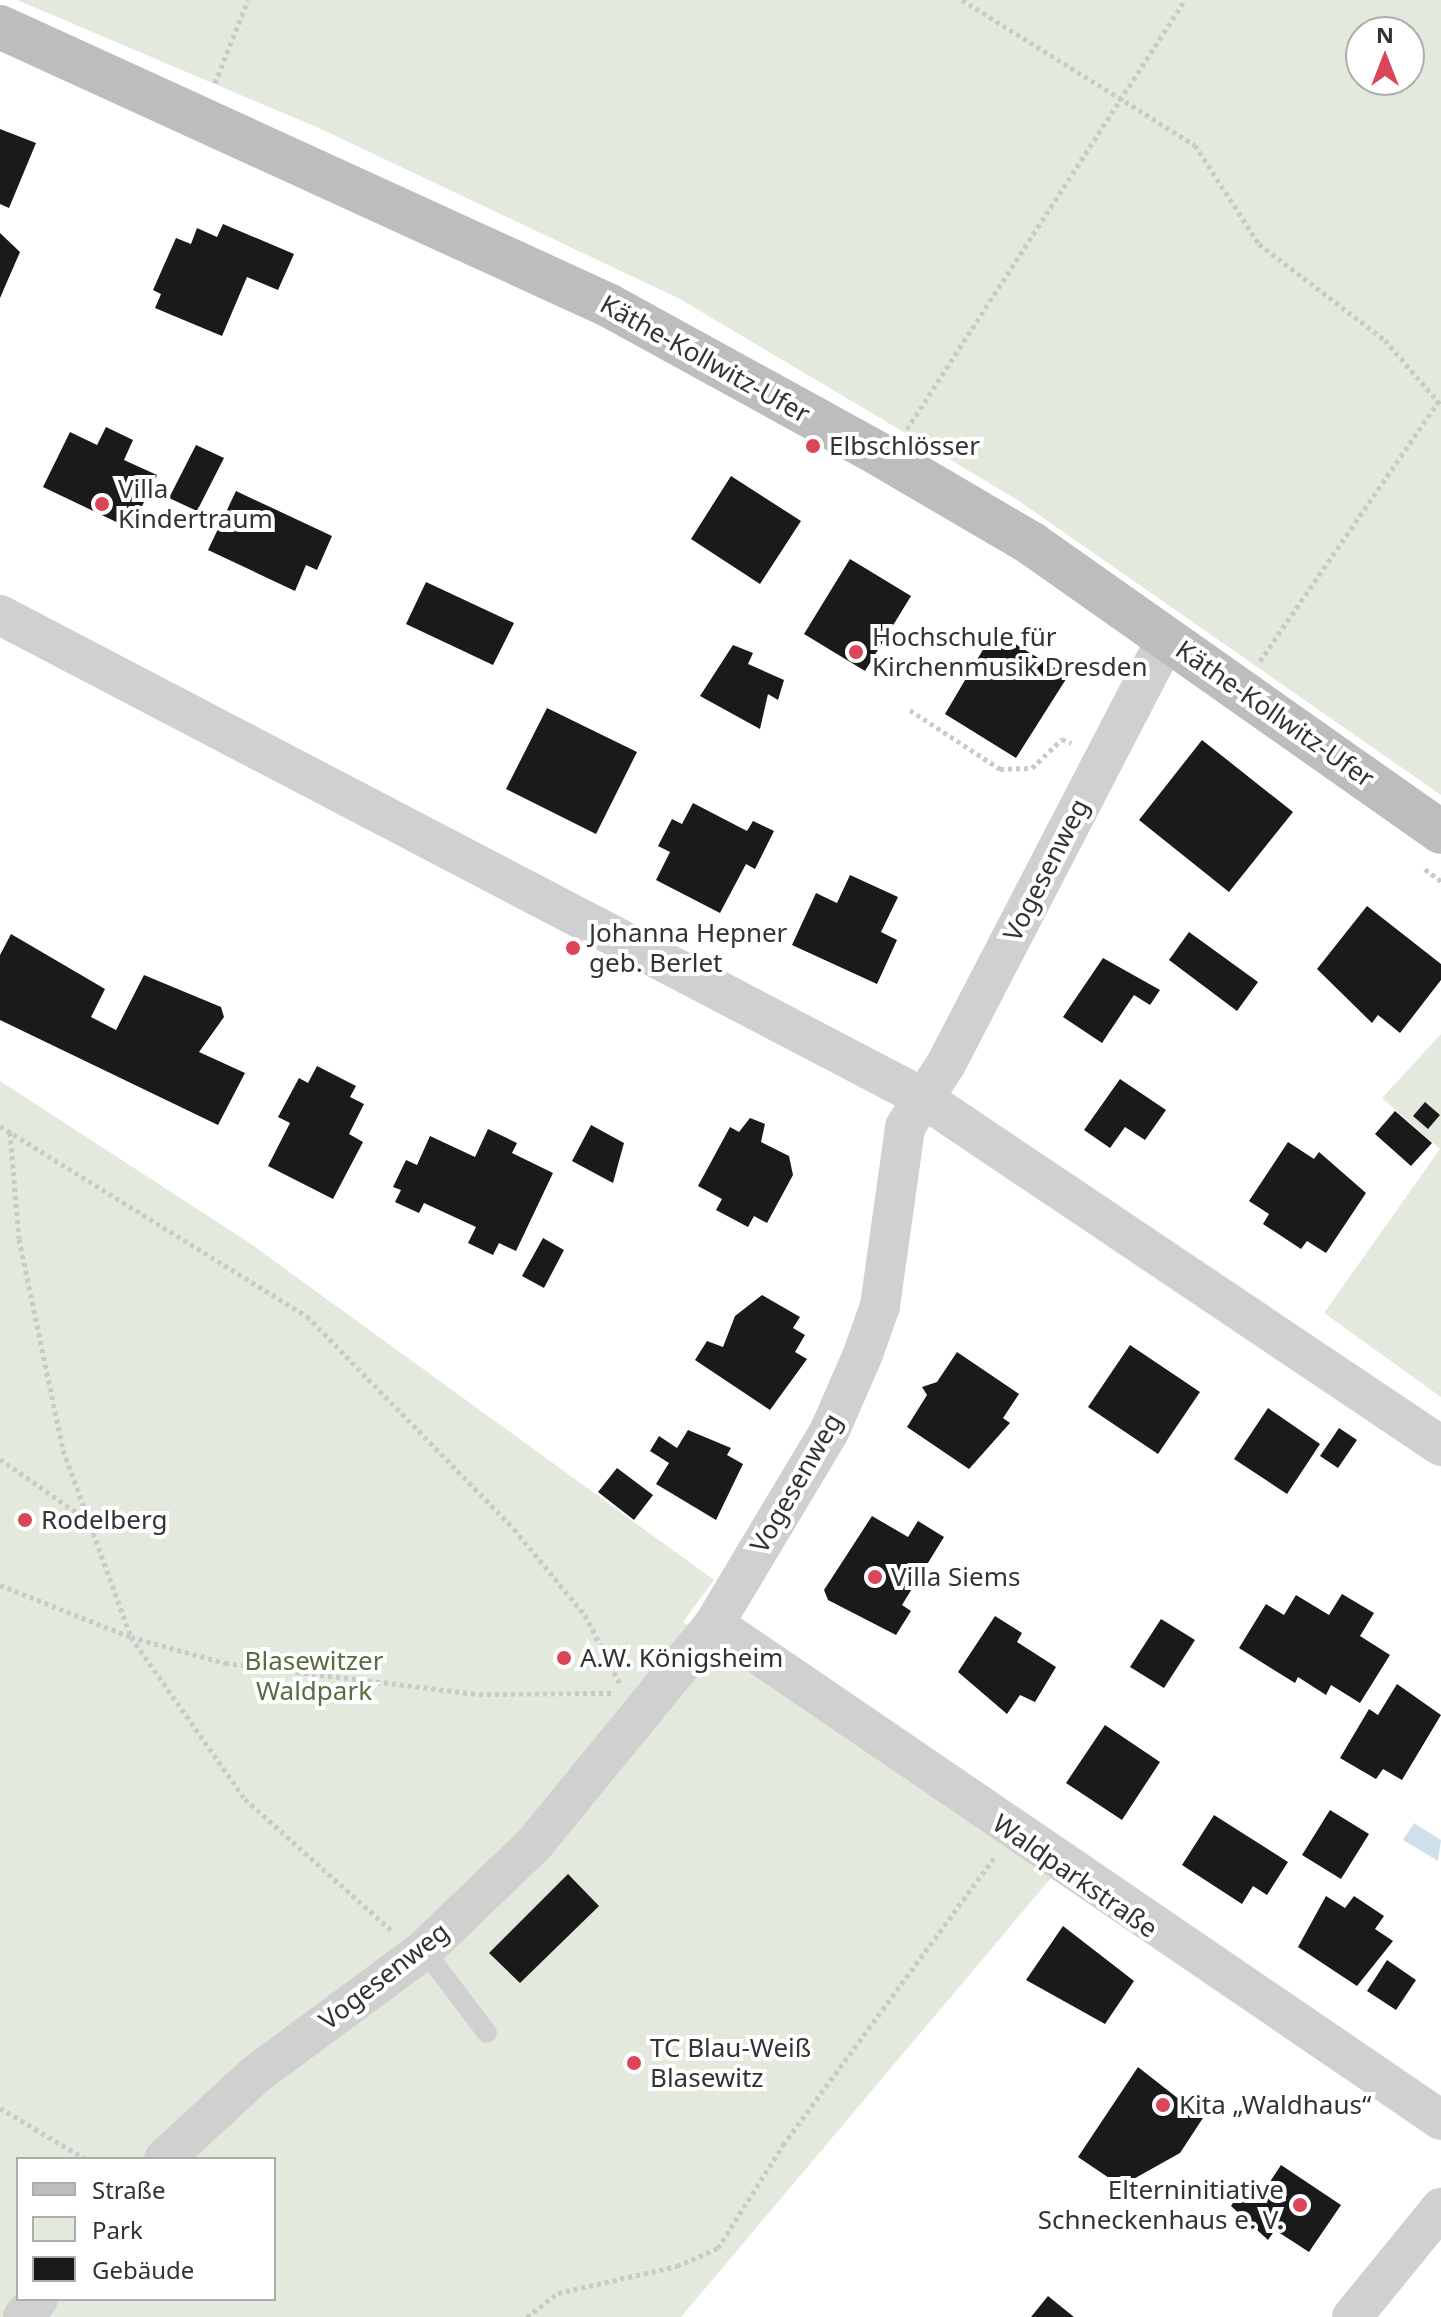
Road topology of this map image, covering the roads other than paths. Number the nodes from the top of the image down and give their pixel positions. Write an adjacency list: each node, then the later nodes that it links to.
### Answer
1 (0, 27): 3 (main road, Käthe-Kollwitz-Ufer)
2 (0, 615): 5 (street)
3 (1167, 637): 4 (main road, Käthe-Kollwitz-Ufer); 5 (street, Vogesenweg)
4 (1441, 832)
5 (920, 1096): 6 (street); 7 (street, Vogesenweg)
6 (1441, 1446)
7 (714, 1624): 8 (street, Vogesenweg); 10 (street, Waldparkstraße)
8 (421, 1952): 9 (lane); 11 (street, Vogesenweg)
9 (487, 2033)
10 (1441, 2120)
11 (166, 2157)
12 (1441, 2208): 15 (street)
13 (36, 2301): 14 (street)
14 (23, 2317)
15 (1352, 2317)

